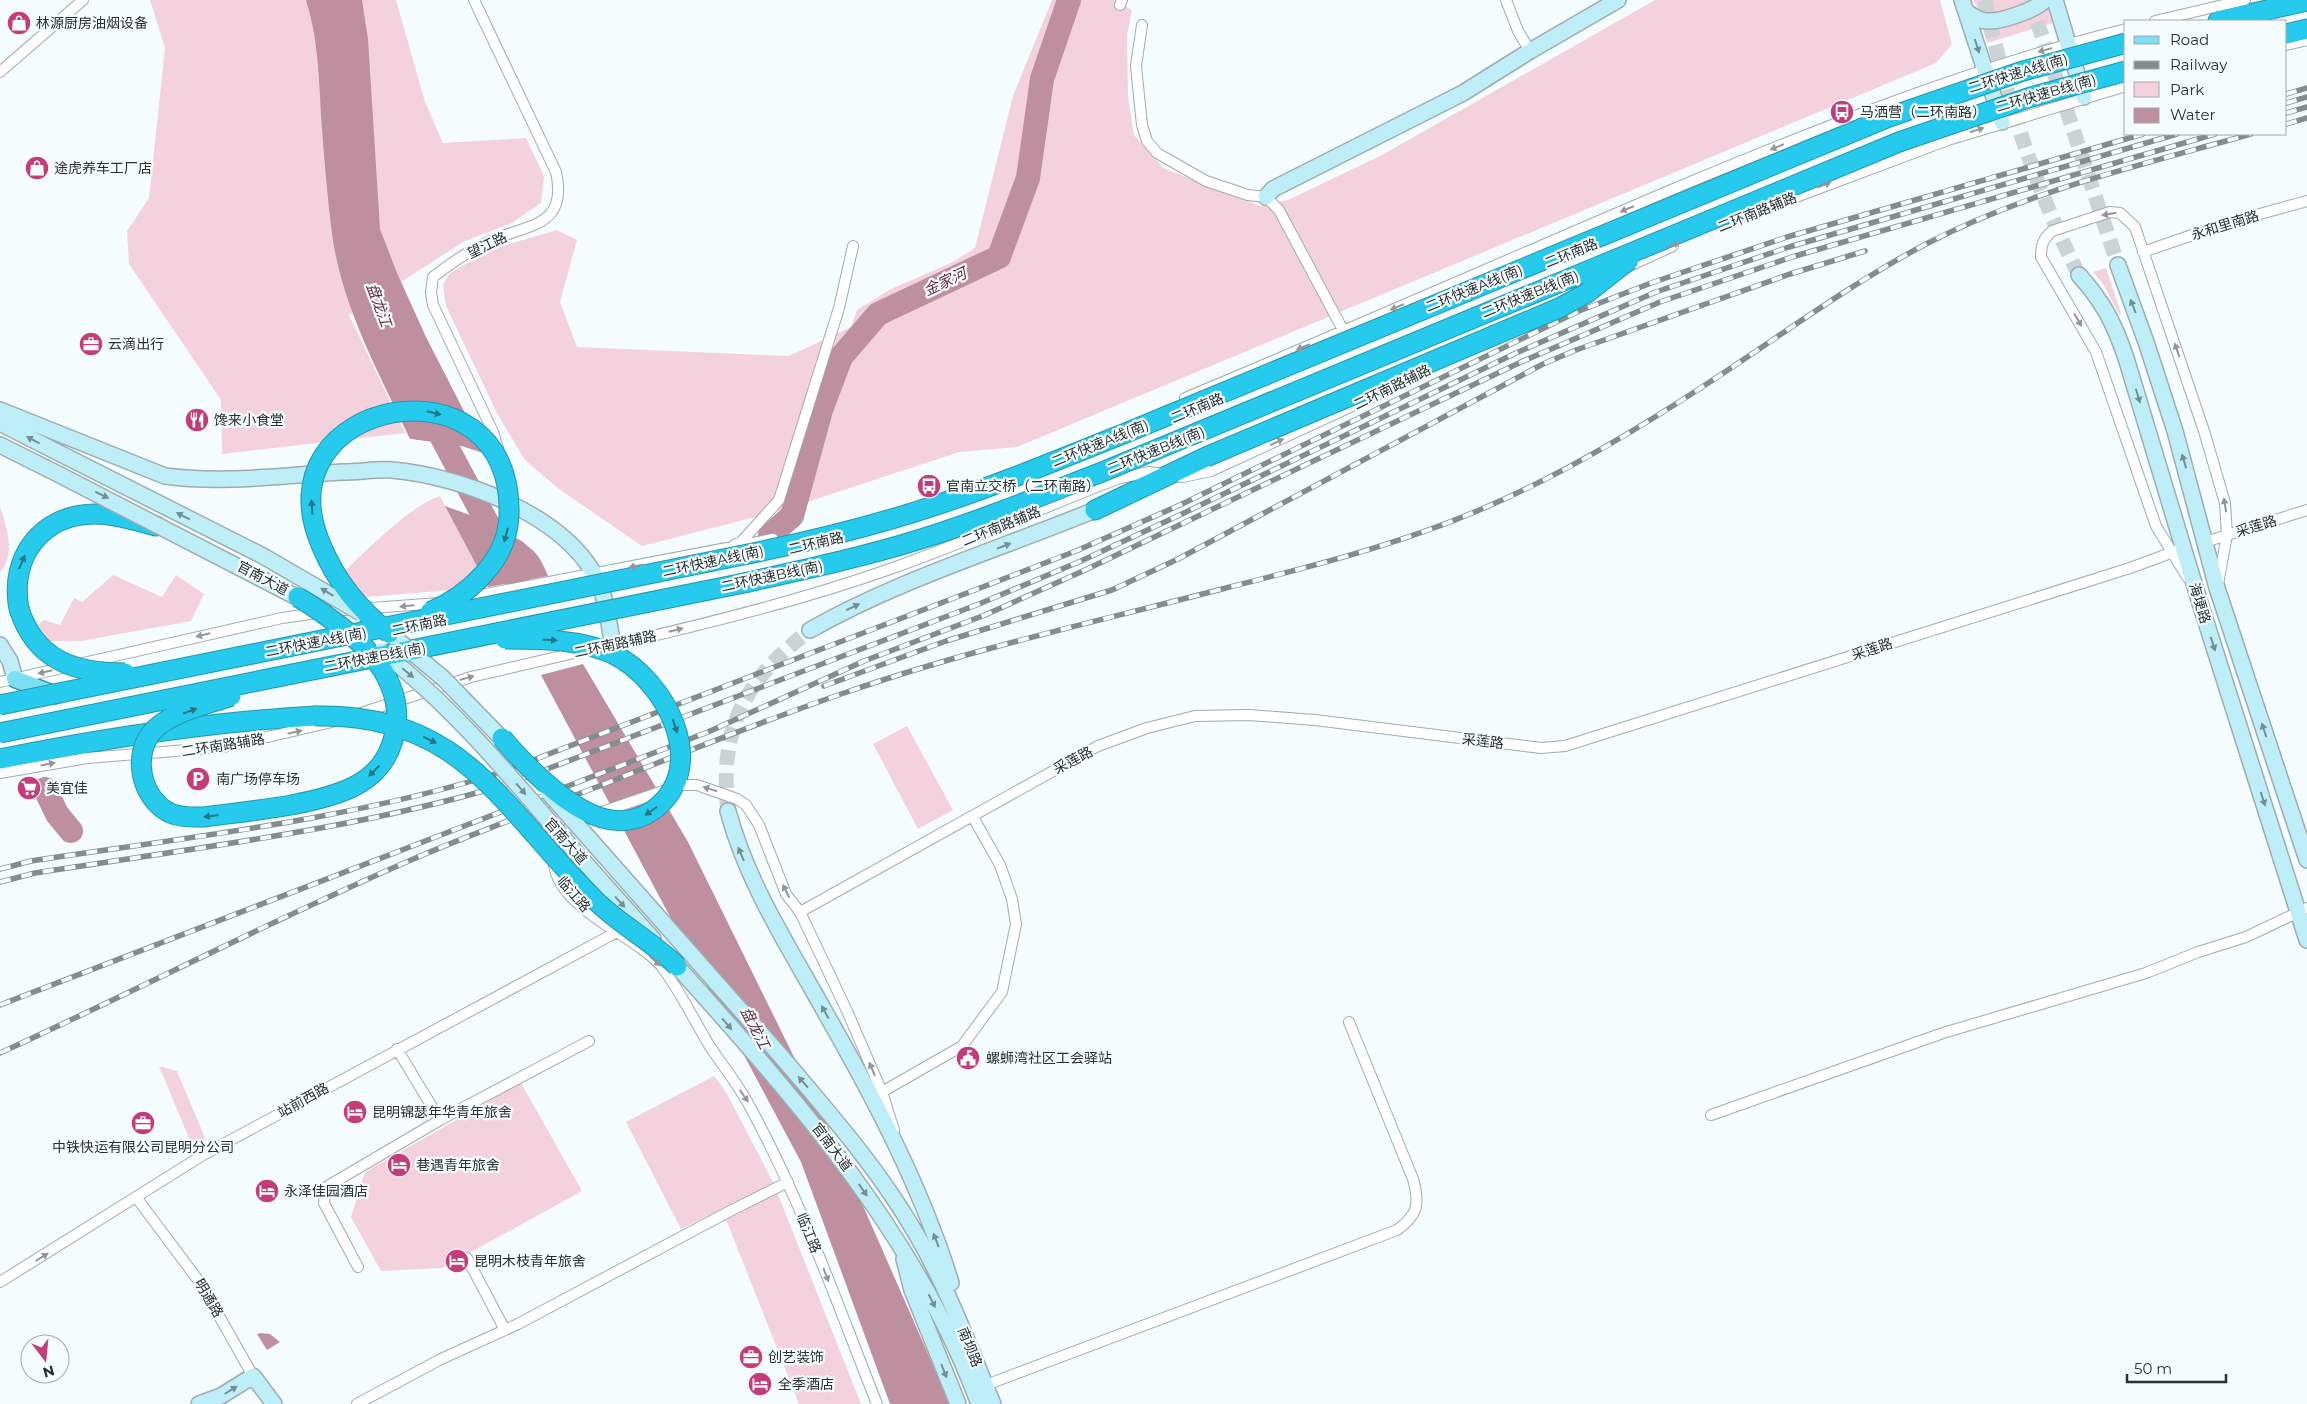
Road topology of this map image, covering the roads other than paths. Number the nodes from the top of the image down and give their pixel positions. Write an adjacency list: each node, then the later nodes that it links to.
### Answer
1 (83, 0): 28 (street)
2 (474, 0): 47 (street, 望江路)
3 (1506, 0): 23 (street)
4 (1618, 0): 23 (main road)
5 (2045, 0): 10 (main road)
6 (2055, 0): 19 (main road)
7 (2245, 0): 11 (street)
8 (2307, 1): 12 (highway)
9 (2307, 5): 13 (main road)
10 (1964, 6): 25 (main road, one-way to 25)
11 (2159, 20)
12 (2222, 20)
13 (2241, 20)
14 (1142, 25): 35 (street)
15 (2307, 27): 17 (highway)
16 (2124, 29): 19 (street)
17 (2287, 32)
18 (2307, 40): 21 (street)
19 (2068, 43): 24 (main road); 25 (street, one-way to 25)
20 (2124, 44): 59 (highway, 二环快速A线(南), bridge)
21 (2287, 45)
22 (2124, 48): 24 (main road, 二环南路)
23 (1530, 51): 35 (main road)
24 (2074, 61): 29 (main road); 30 (main road, 二环南路)
25 (1984, 68): 30 (main road); 42 (street, one-way to 42)
26 (2124, 69): 29 (main road, 二环南路)
27 (2124, 70): 37 (highway, 二环快速B线(南), bridge)
28 (0, 72)
29 (2079, 79): 32 (main road); 33 (main road, 二环南路)
30 (1990, 86): 33 (main road); 55 (main road, 二环南路)
31 (2124, 87): 32 (street, 二环南路辅路)
32 (2084, 97): 34 (street, 二环南路辅路)
33 (1996, 104): 34 (main road); 58 (main road, 二环南路)
34 (2002, 122): 46 (street, 二环南路辅路, one-way to 34)
35 (1266, 197): 42 (street)
36 (2307, 201): 39 (street, 永和里南路)
37 (1678, 233): 46 (highway, bridge); 63 (highway, 二环快速B线(南), bridge)
38 (853, 246): 53 (street)
39 (2143, 252): 50 (street, one-way to 39); 54 (street, one-way to 54)
40 (2118, 265): 51 (main road, 海埂路, one-way to 40)
41 (2079, 274): 54 (main road, 海埂路, one-way to 54)
42 (1343, 330): 53 (street, one-way to 53)
43 (0, 410): 47 (main road)
44 (0, 423): 63 (main road, 官南大道, one-way to 44, bridge)
45 (0, 444): 52 (main road, 官南大道, one-way to 52, bridge)
46 (1168, 474): 48 (highway); 61 (street, 二环南路辅路, one-way to 46)
47 (510, 503): 55 (main road)
48 (1095, 510): 60 (main road, one-way to 48)
49 (2307, 510): 50 (street, 采莲路)
50 (2227, 535): 51 (street, 采莲路); 56 (street)
51 (2205, 542): 56 (main road, 海埂路)
52 (206, 548): 57 (main road, 官南大道, bridge); 64 (highway, one-way to 52, bridge)
53 (726, 548): 55 (street, one-way to 55)
54 (2178, 550): 76 (street, 采莲路); 78 (main road, 海埂路, one-way to 78)
55 (598, 581): 58 (main road); 66 (street, one-way to 66); 67 (main road, 二环南路)
56 (2218, 588): 77 (main road, 海埂路, one-way to 56)
57 (298, 597): 65 (highway, one-way to 65, bridge); 82 (main road, 官南大道, one-way to 82, bridge)
58 (605, 607): 61 (main road); 70 (main road, 二环南路)
59 (372, 630): 63 (highway, one-way to 59, bridge); 64 (highway, 二环快速A线(南), bridge)
60 (810, 630)
61 (613, 645): 73 (street, 二环南路辅路, one-way to 61)
62 (0, 646): 66 (main road)
63 (410, 647): 65 (highway, 二环快速B线(南), bridge); 71 (main road, 官南大道, bridge); 71 (highway, one-way to 71, bridge)
64 (208, 663): 68 (highway, 二环快速A线(南), bridge)
65 (339, 664): 70 (highway, 二环快速B线(南), bridge)
66 (8, 681): 67 (main road)
67 (61, 697): 69 (main road, 二环南路)
68 (0, 705)
69 (0, 709)
70 (0, 731)
71 (502, 738): 96 (main road, 官南大道, one-way to 71, bridge)
72 (0, 759): 73 (highway); 82 (highway, one-way to 82, bridge)
73 (26, 768): 74 (street, 二环南路辅路)
74 (0, 774)
75 (732, 805): 79 (street, one-way to 75); 80 (street, 临江路, one-way to 80, bridge); 89 (main road, one-way to 75)
76 (973, 817): 79 (street, 采莲路); 86 (street)
77 (2307, 860)
78 (2303, 910): 81 (main road, 海埂路); 87 (street)
79 (800, 912): 86 (street, one-way to 79)
80 (615, 933): 85 (street, 站前西路); 90 (street, 临江路, one-way to 90)
81 (2307, 940)
82 (677, 966): 92 (main road, 官南大道, one-way to 92)
83 (1349, 1022): 99 (street)
84 (588, 1041): 88 (street)
85 (398, 1049): 88 (street); 91 (street, 站前西路)
86 (882, 1092): 89 (street)
87 (1711, 1115)
88 (440, 1120): 94 (street)
89 (904, 1164): 99 (main road, one-way to 89)
90 (788, 1182): 97 (street); 104 (street, 临江路, one-way to 104)
91 (136, 1197): 95 (street, 站前西路, one-way to 91); 98 (street, 明通路)
92 (900, 1243): 100 (main road, 官南大道, one-way to 100); 105 (main road, one-way to 105)
93 (467, 1258): 97 (street)
94 (358, 1267)
95 (0, 1282)
96 (945, 1290): 99 (main road, 南坝路)
97 (504, 1330): 103 (street)
98 (254, 1376): 101 (main road, one-way to 98); 102 (main road, 明通路)
99 (986, 1385): 100 (main road, 南坝路)
100 (984, 1403)
101 (200, 1404)
102 (274, 1404)
103 (357, 1404)
104 (877, 1404)
105 (958, 1404)

